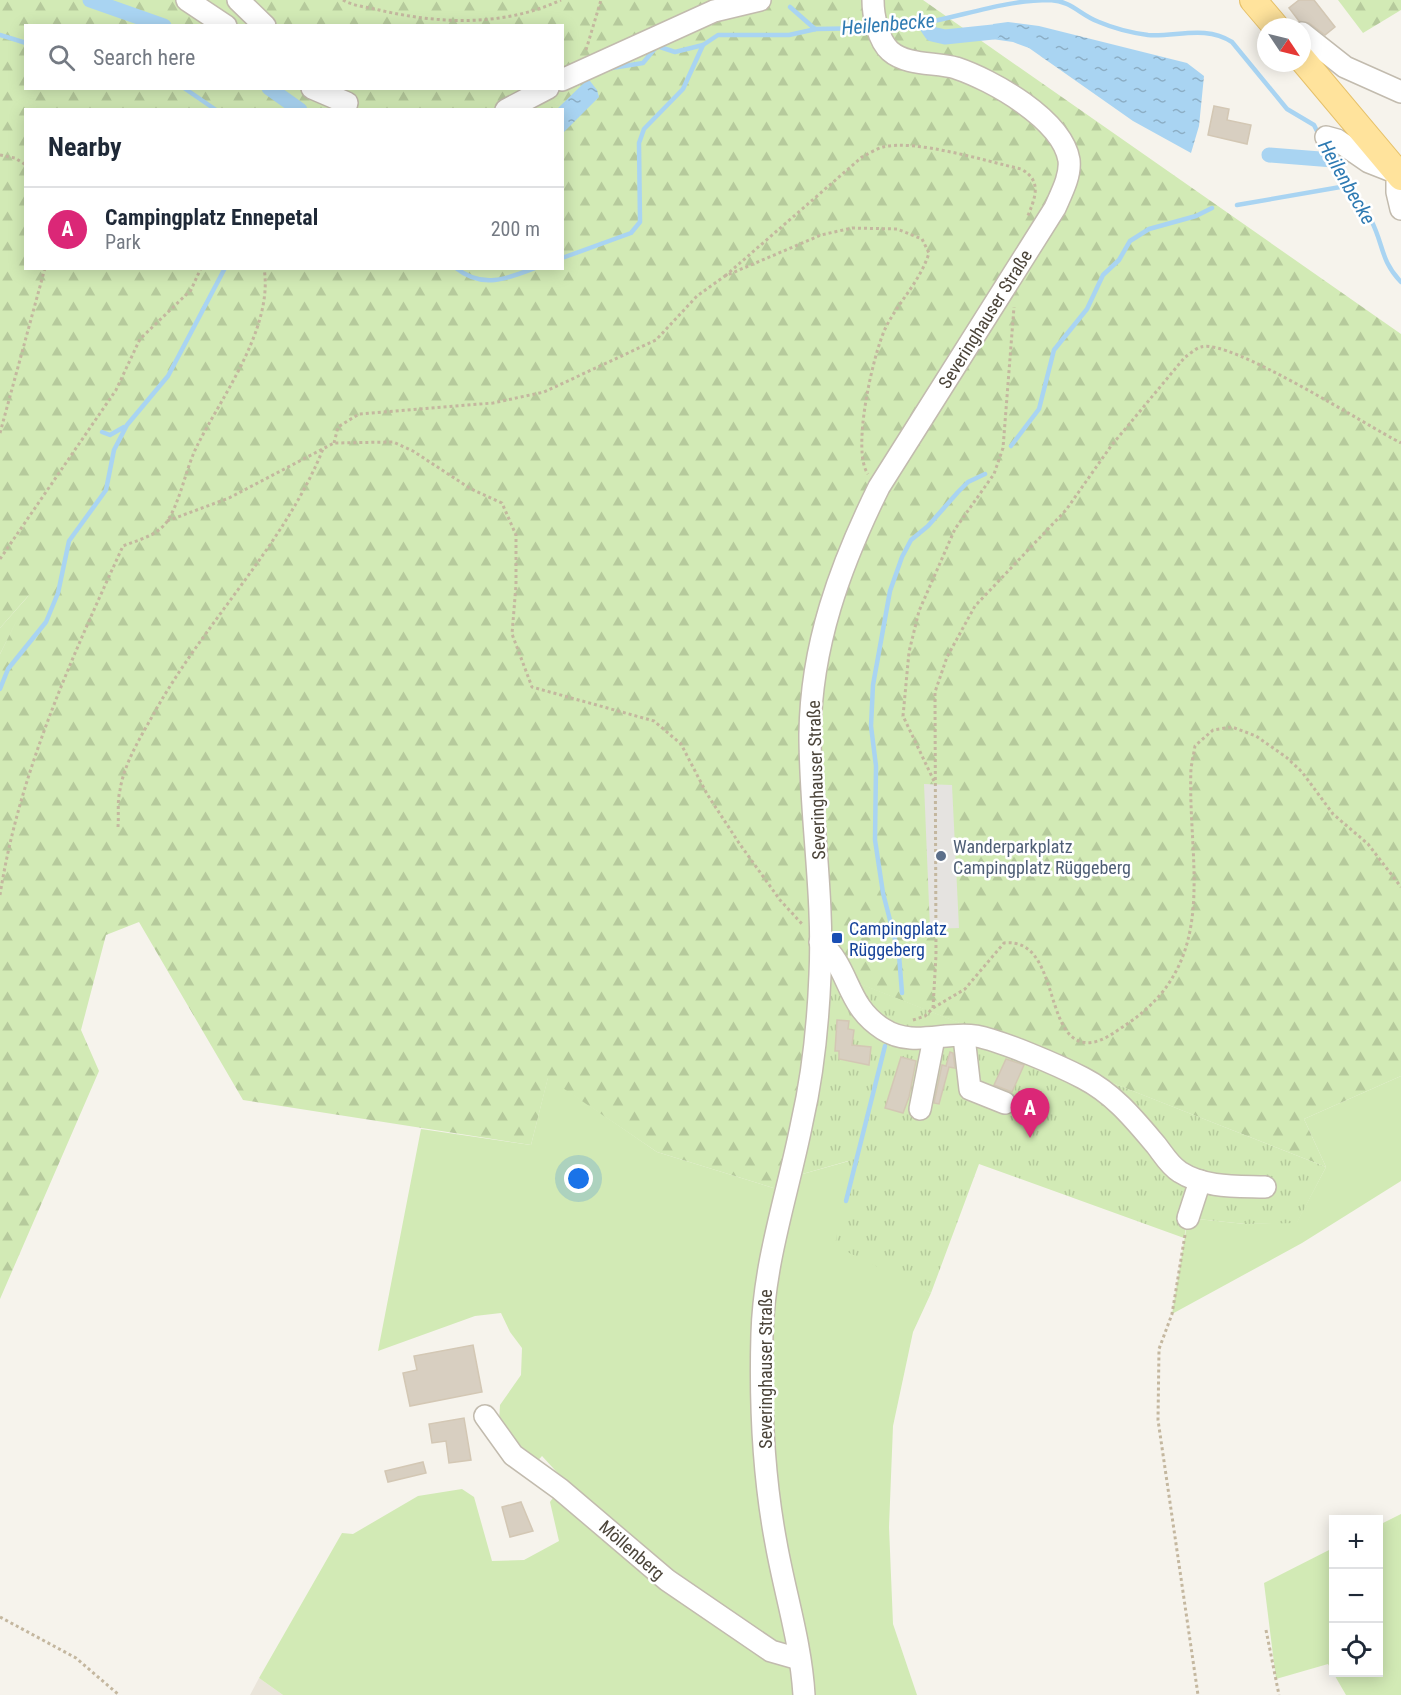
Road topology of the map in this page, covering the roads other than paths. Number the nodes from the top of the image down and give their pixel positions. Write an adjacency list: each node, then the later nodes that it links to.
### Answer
1 (187, 0): 7 (street)
2 (238, 0): 8 (street)
3 (760, 0): 11 (street)
4 (1253, 0): 6 (main road)
5 (873, 5): 21 (street, Severinghauser Straße)
6 (1268, 18)
7 (223, 24)
8 (263, 24)
9 (1311, 40): 15 (street)
10 (1311, 69): 19 (main road)
11 (570, 76)
12 (316, 90): 16 (street)
13 (333, 90): 16 (street)
14 (544, 90): 17 (street)
15 (1401, 92)
16 (352, 106)
17 (510, 108)
18 (1326, 137): 19 (street)
19 (1399, 175): 20 (street)
20 (1401, 209)
21 (820, 942): 23 (street); 30 (street, Severinghauser Straße)
22 (964, 1037): 23 (street); 24 (street); 26 (street)
23 (934, 1038): 25 (street)
24 (1005, 1103)
25 (920, 1109)
26 (1200, 1181): 27 (street); 28 (street)
27 (1265, 1187)
28 (1188, 1218)
29 (485, 1416): 30 (street, Möllenberg)
30 (799, 1659): 31 (street, Severinghauser Straße)
31 (804, 1695)

